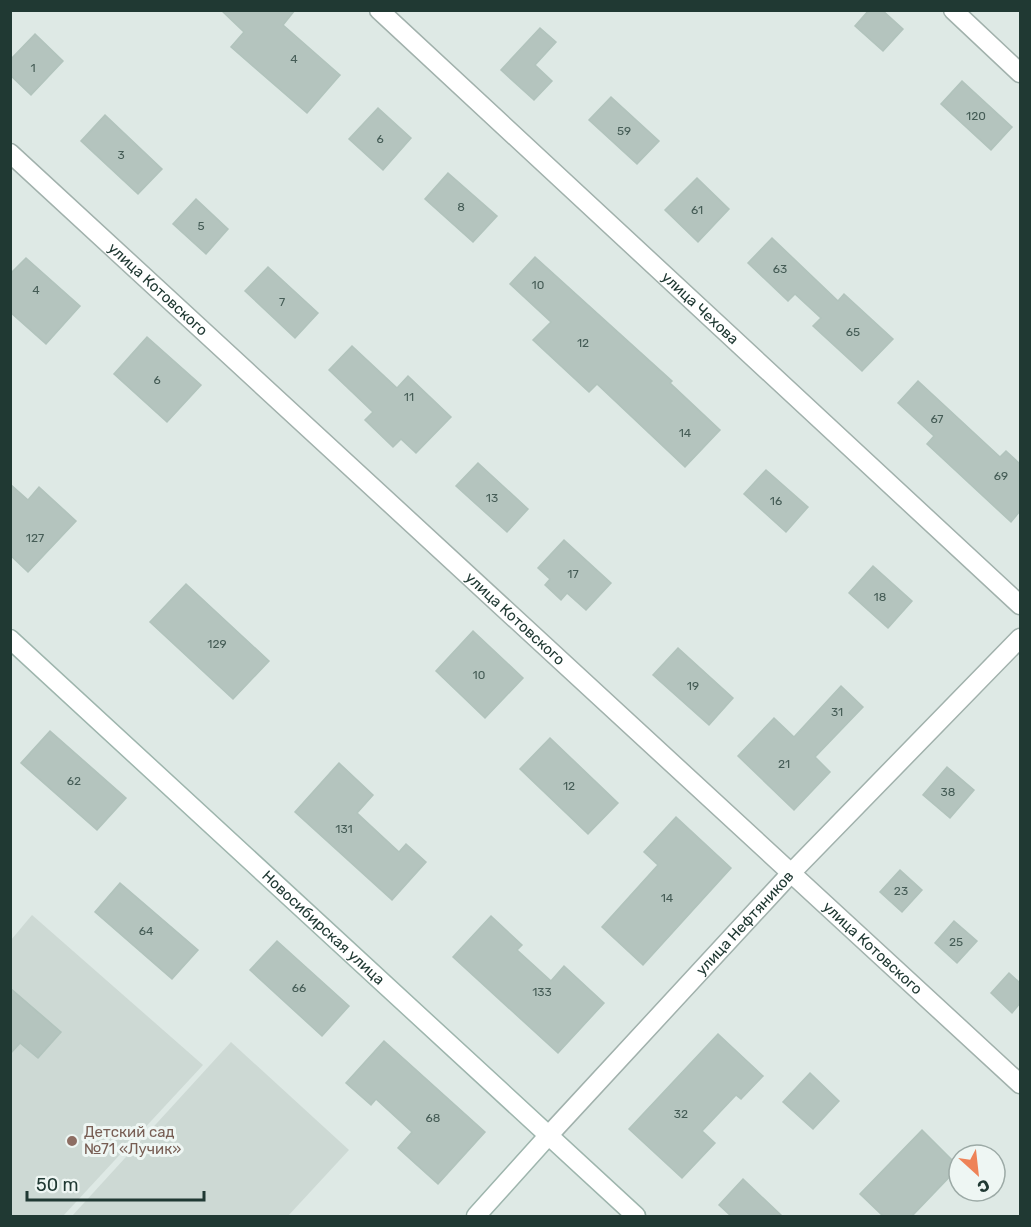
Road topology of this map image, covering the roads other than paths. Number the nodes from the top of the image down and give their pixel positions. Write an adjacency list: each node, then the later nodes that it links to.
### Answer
1 (379, 10): 5 (street, улица Чехова)
2 (952, 10): 3 (street)
3 (1020, 73)
4 (10, 153): 8 (street, улица Котовского)
5 (1020, 605)
6 (1020, 638): 8 (street, улица Нефтяников)
7 (10, 639): 10 (street, Новосибирская улица)
8 (792, 872): 9 (street, улица Котовского); 10 (street, улица Нефтяников)
9 (1020, 1084)
10 (548, 1136): 11 (street, улица Нефтяников); 12 (street, Новосибирская улица)
11 (476, 1216)
12 (636, 1216)

